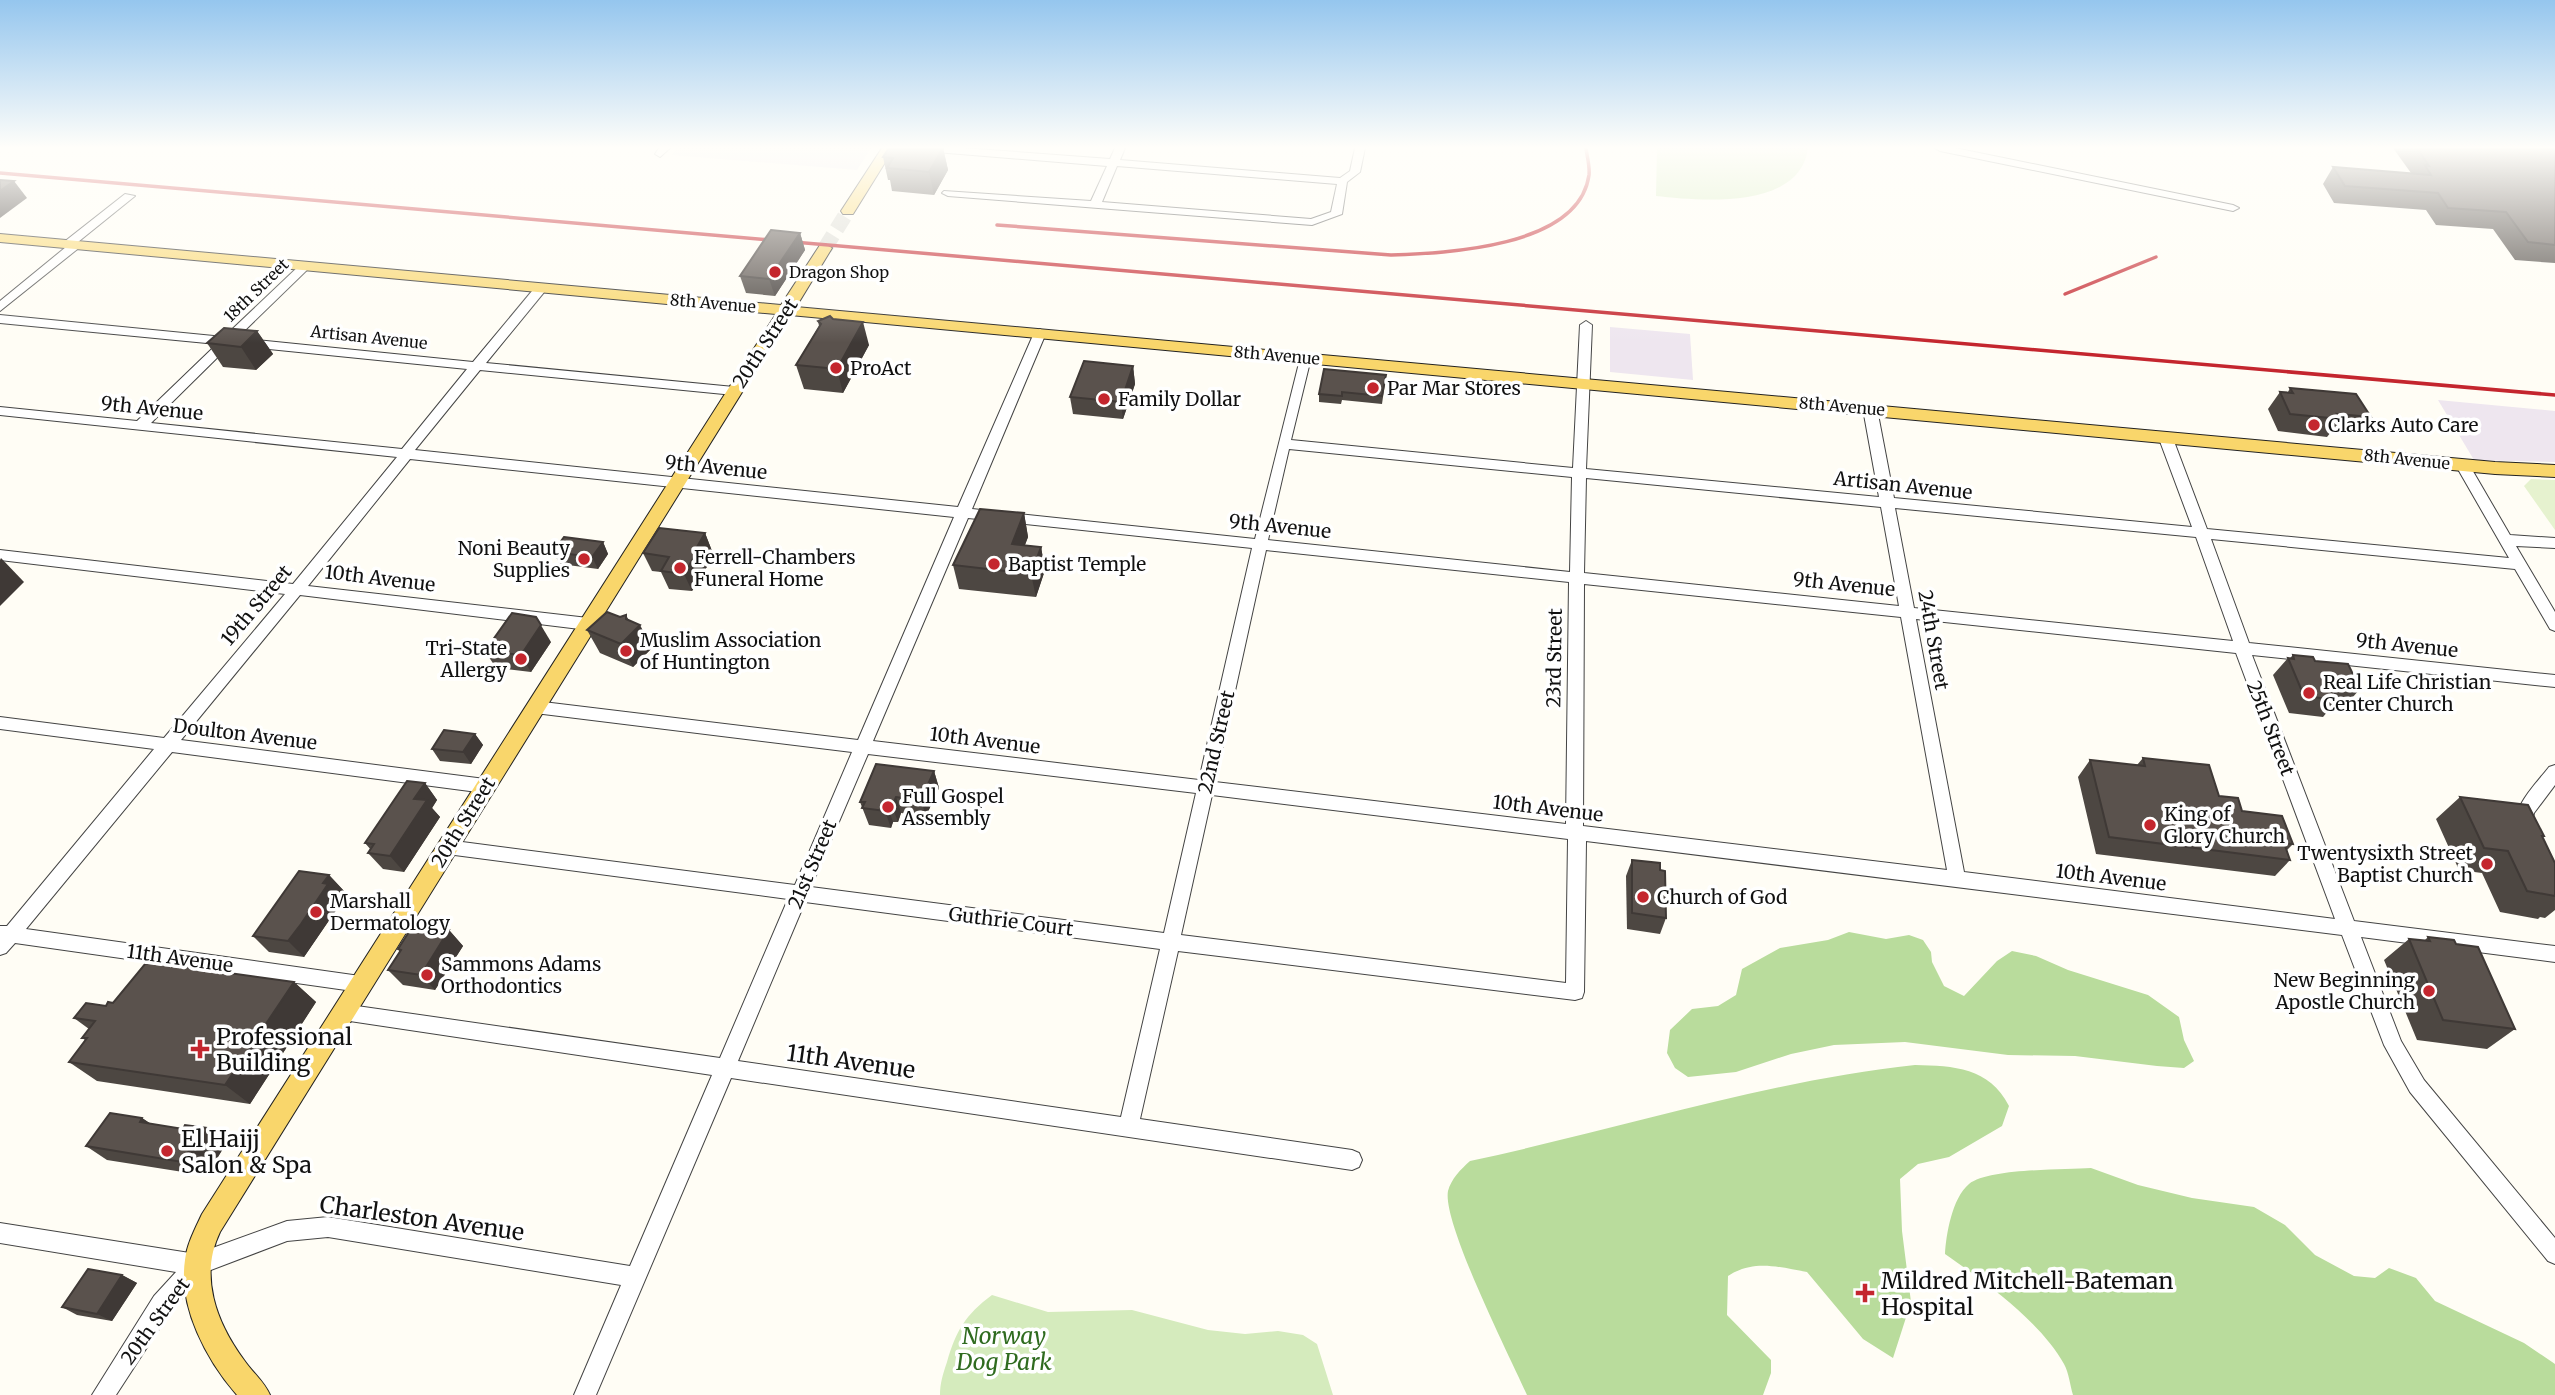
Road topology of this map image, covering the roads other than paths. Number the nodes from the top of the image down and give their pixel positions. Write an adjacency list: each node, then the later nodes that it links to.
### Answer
1 (109, 213): 5 (street)
2 (1202, 213): 3 (street)
3 (1334, 213)
4 (0, 238): 5 (main road, 8th Avenue)
5 (72, 245): 7 (main road, 8th Avenue); 9 (street)
6 (825, 248): 10 (main road, 20th Street)
7 (305, 266): 8 (main road, 8th Avenue); 14 (street, 18th Street)
8 (541, 288): 10 (main road, 8th Avenue); 16 (street, 19th Street)
9 (0, 307)
10 (786, 310): 13 (main road, 8th Avenue); 18 (main road, 20th Street)
11 (0, 319): 14 (street, Artisan Avenue)
12 (1586, 325): 17 (street, 23rd Street)
13 (1040, 333): 15 (main road, 8th Avenue); 30 (street, 21st Street)
14 (228, 341): 16 (street, Artisan Avenue); 21 (street, 18th Street)
15 (1305, 358): 17 (main road, 8th Avenue); 23 (street, 22nd Street)
16 (477, 366): 18 (street, Artisan Avenue); 24 (street, 19th Street)
17 (1584, 383): 19 (main road, 8th Avenue); 27 (street, 23rd Street)
18 (734, 391): 28 (main road, 20th Street)
19 (1870, 409): 22 (main road, 8th Avenue); 29 (street, 24th Street)
20 (0, 411): 21 (street, 9th Avenue)
21 (140, 426): 24 (street, 9th Avenue)
22 (2165, 436): 25 (main road, 8th Avenue); 31 (street, 25th Street)
23 (1283, 444): 27 (street, Artisan Avenue); 33 (street, 22nd Street)
24 (406, 454): 28 (street, 9th Avenue); 38 (street, 19th Street)
25 (2462, 464): 26 (main road, 8th Avenue); 32 (street)
26 (2555, 471)
27 (1579, 473): 29 (street, Artisan Avenue); 37 (street, 23rd Street)
28 (677, 482): 30 (street, 9th Avenue); 40 (main road, 20th Street)
29 (1888, 503): 31 (street, Artisan Avenue); 39 (street, 24th Street)
30 (963, 512): 33 (street, 9th Avenue); 47 (street, 21st Street)
31 (2201, 534): 36 (street, Artisan Avenue); 42 (street, 25th Street)
32 (2505, 540): 34 (street); 36 (street)
33 (1261, 543): 37 (street, 9th Avenue); 50 (street, 22nd Street)
34 (2555, 543)
35 (0, 555): 38 (street, 10th Avenue)
36 (2520, 564): 41 (street)
37 (1578, 576): 39 (street, 9th Avenue); 51 (street, 23rd Street)
38 (295, 590): 40 (street, 10th Avenue); 46 (street, 19th Street)
39 (1908, 611): 42 (street, 9th Avenue); 54 (street, 24th Street)
40 (588, 624): 44 (main road, 20th Street)
41 (2555, 625)
42 (2242, 647): 43 (street, 9th Avenue); 56 (street, 25th Street)
43 (2555, 681)
44 (535, 707): 47 (street, 10th Avenue); 49 (main road, 20th Street)
45 (0, 723): 46 (street, Doulton Avenue)
46 (167, 745): 49 (street, Doulton Avenue); 57 (street, 19th Street)
47 (863, 746): 50 (street, 10th Avenue); 55 (street, 21st Street)
48 (2555, 772): 52 (street)
49 (485, 786): 53 (main road, 20th Street)
50 (1206, 788): 51 (street, 10th Avenue); 58 (street, 22nd Street)
51 (1576, 833): 54 (street, 10th Avenue); 61 (street, 23rd Street)
52 (2530, 846)
53 (447, 847): 55 (street, Guthrie Court); 60 (main road, 20th Street)
54 (1957, 879): 56 (street, 10th Avenue)
55 (799, 893): 58 (street, Guthrie Court); 63 (street, 21st Street)
56 (2348, 929): 59 (street, 10th Avenue); 67 (street, 25th Street)
57 (4, 938): 60 (street, 11th Avenue)
58 (1171, 942): 61 (street, Guthrie Court); 64 (street, 22nd Street)
59 (2555, 954)
60 (360, 984): 62 (main road, 20th Street)
61 (1575, 992)
62 (343, 1012): 63 (street, 11th Avenue); 68 (main road, 20th Street)
63 (725, 1068): 64 (street, 11th Avenue); 69 (street, 21st Street)
64 (1129, 1126): 65 (street, 11th Avenue)
65 (1352, 1160)
66 (0, 1233): 68 (street, Charleston Avenue)
67 (2555, 1254)
68 (196, 1265): 69 (street, Charleston Avenue); 70 (street, 20th Street); 71 (main road)
69 (635, 1277): 72 (street, 21st Street)
70 (103, 1395)
71 (256, 1395)
72 (585, 1395)

